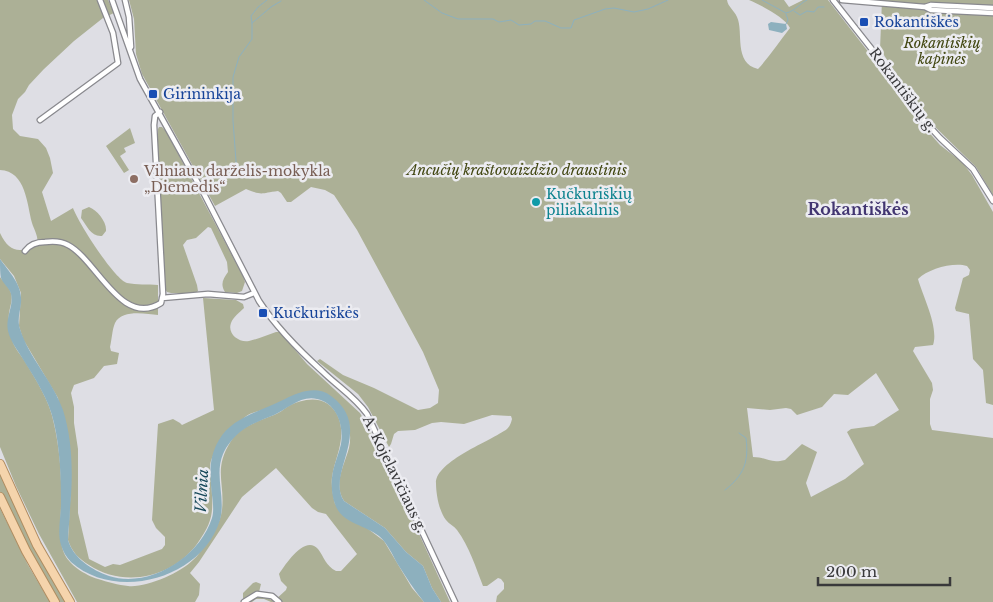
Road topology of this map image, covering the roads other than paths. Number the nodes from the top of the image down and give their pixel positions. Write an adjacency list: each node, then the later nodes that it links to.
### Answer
1 (100, 0): 10 (street)
2 (112, 0): 8 (street, A. Kojelavičiaus g.)
3 (125, 0): 8 (street, A. Kojelavičiaus g.)
4 (838, 1): 5 (street); 11 (street, Rokantiškių g.)
5 (925, 7): 6 (street); 7 (street)
6 (993, 8)
7 (993, 13)
8 (131, 54): 9 (street, A. Kojelavičiaus g.)
9 (160, 112): 13 (street, A. Kojelavičiaus g.); 14 (street)
10 (40, 120)
11 (993, 201)
12 (26, 251): 14 (street)
13 (254, 293): 14 (street); 21 (street, A. Kojelavičiaus g.)
14 (162, 298)
15 (0, 464): 18 (main road)
16 (0, 497): 17 (main road)
17 (55, 602)
18 (70, 602)
19 (244, 602): 20 (street)
20 (279, 602)
21 (455, 602)

